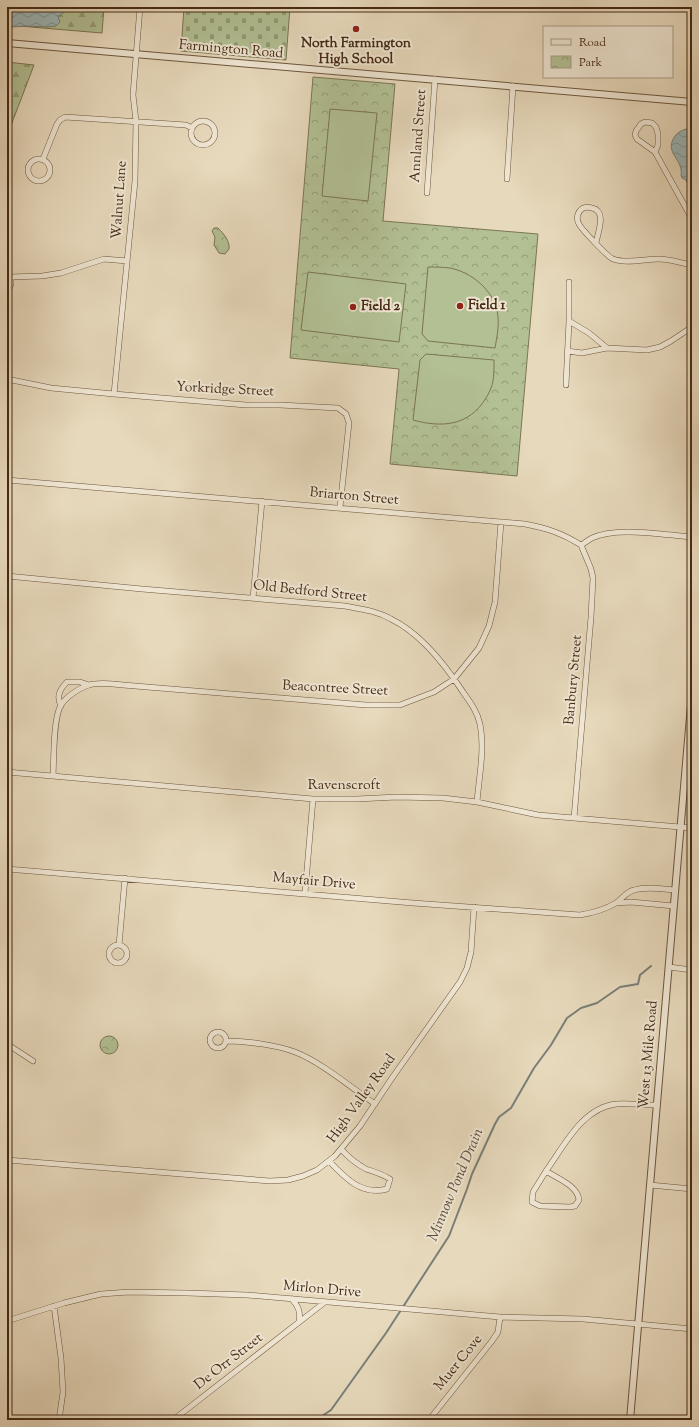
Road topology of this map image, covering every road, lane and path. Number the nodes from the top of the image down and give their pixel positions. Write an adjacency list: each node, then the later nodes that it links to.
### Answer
1 (140, 7): 3 (street, Walnut Lane)
2 (7, 43): 3 (street, Farmington Road)
3 (136, 54): 4 (street, Farmington Road); 7 (street, Walnut Lane)
4 (435, 79): 5 (street, Farmington Road); 12 (street, Annland Street)
5 (513, 86): 6 (street, Farmington Road); 11 (street)
6 (692, 102)
7 (136, 121): 8 (street); 10 (street); 15 (street, Walnut Lane)
8 (192, 128): 8 (street)
9 (655, 152): 9 (street); 13 (street)
10 (43, 159): 10 (street)
11 (507, 180)
12 (427, 193)
13 (692, 219)
14 (596, 242): 14 (street); 16 (street)
15 (128, 261): 17 (street); 26 (street, Walnut Lane)
16 (692, 266)
17 (8, 276): 19 (street)
18 (568, 282): 20 (street)
19 (7, 290)
20 (569, 321): 22 (street); 23 (street)
21 (692, 324): 22 (street)
22 (607, 348): 23 (street)
23 (568, 352): 25 (street)
24 (7, 379): 26 (street, Yorkridge Street)
25 (566, 385)
26 (114, 394): 29 (street, Yorkridge Street)
27 (7, 480): 28 (street, Briarton Street)
28 (262, 501): 29 (street, Briarton Street); 34 (street)
29 (340, 507): 30 (street, Briarton Street)
30 (501, 522): 32 (street, Briarton Street); 35 (street, Beacontree Street)
31 (692, 537): 32 (street)
32 (581, 545): 43 (street, Banbury Street)
33 (7, 576): 34 (street, Old Bedford Street)
34 (253, 598): 35 (street, Old Bedford Street)
35 (454, 679): 36 (street, Beacontree Street); 42 (street, Old Bedford Street)
36 (89, 685): 38 (street); 38 (street, Beacontree Street)
37 (692, 693): 44 (street, West 13 Mile Road)
38 (61, 706): 40 (street, Beacontree Street)
39 (7, 772): 40 (street, Ravenscroft)
40 (53, 776): 41 (street, Ravenscroft)
41 (313, 799): 42 (street, Ravenscroft); 49 (street)
42 (477, 802): 43 (street, Ravenscroft)
43 (574, 818): 44 (street, Ravenscroft)
44 (680, 827): 45 (street, Ravenscroft); 48 (street, West 13 Mile Road)
45 (692, 828)
46 (7, 868): 47 (street, Mayfair Drive)
47 (125, 878): 49 (street, Mayfair Drive); 53 (street)
48 (675, 890): 50 (street, Mayfair Drive); 51 (street, West 13 Mile Road)
49 (305, 893): 52 (street, Mayfair Drive)
50 (616, 903): 51 (street, Mayfair Drive); 52 (street, Mayfair Drive)
51 (674, 906): 54 (street, West 13 Mile Road)
52 (474, 908): 59 (street, High Valley Road)
53 (119, 945)
54 (669, 968): 55 (street); 60 (street, West 13 Mile Road)
55 (692, 970)
56 (226, 1041): 59 (street)
57 (7, 1044): 58 (street)
58 (33, 1061)
59 (375, 1104): 61 (street, High Valley Road)
60 (657, 1105): 64 (street); 65 (street, West 13 Mile Road)
61 (341, 1149): 63 (street, High Valley Road); 63 (street)
62 (7, 1160): 63 (street, High Valley Road)
63 (329, 1161)
64 (546, 1171): 64 (street)
65 (650, 1185): 66 (street); 73 (street, West 13 Mile Road)
66 (692, 1189)
67 (292, 1299): 68 (street, Mirlon Drive); 69 (street, Mirlon Drive); 72 (street)
68 (325, 1302): 70 (street, Mirlon Drive); 72 (street, De Orr Street)
69 (54, 1306): 71 (street, Mirlon Drive); 75 (street)
70 (500, 1317): 73 (street, Mirlon Drive); 77 (street, Muer Cove)
71 (7, 1321)
72 (299, 1322): 76 (street, De Orr Street)
73 (638, 1324): 74 (street, Mirlon Drive); 78 (street, West 13 Mile Road)
74 (692, 1329)
75 (58, 1420)
76 (173, 1420)
77 (429, 1420)
78 (630, 1420)

